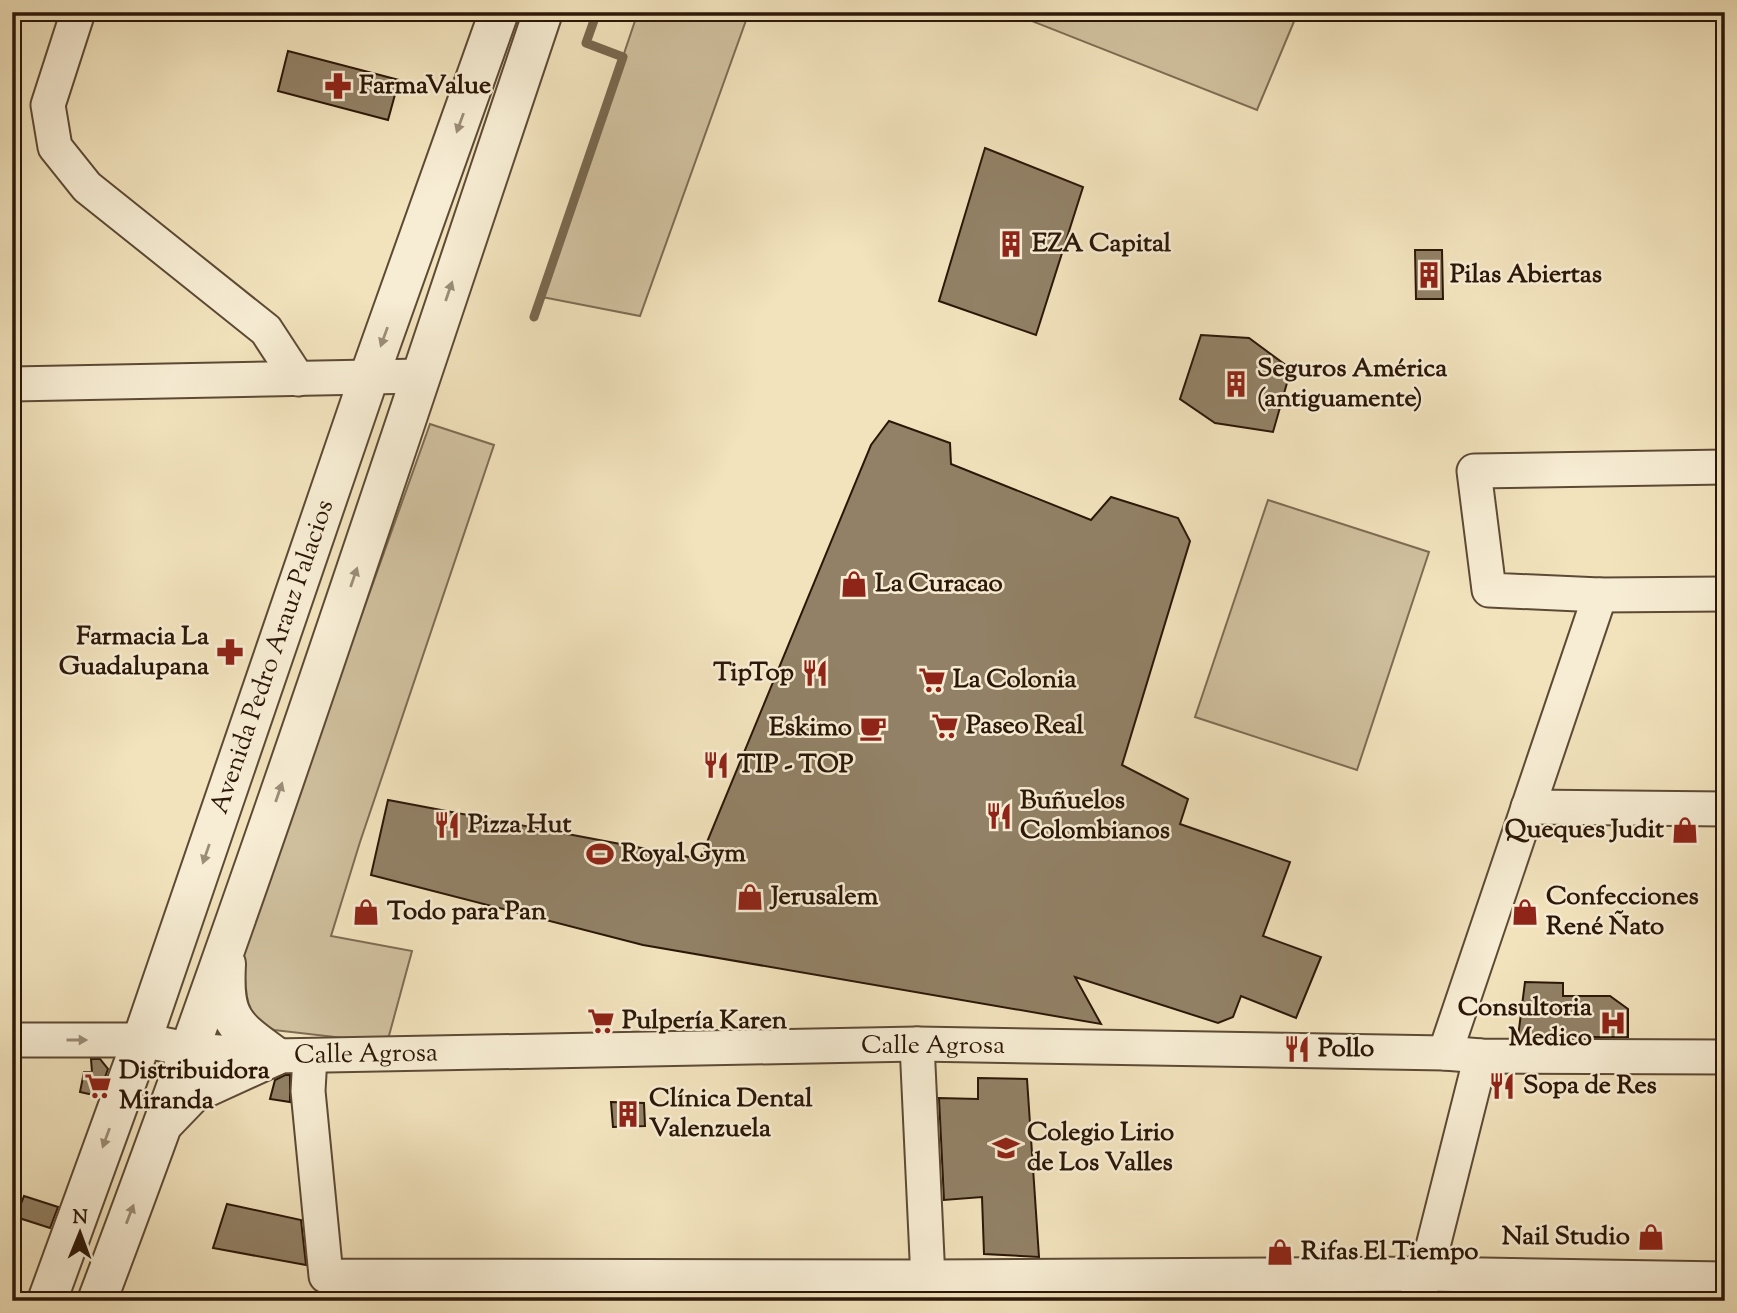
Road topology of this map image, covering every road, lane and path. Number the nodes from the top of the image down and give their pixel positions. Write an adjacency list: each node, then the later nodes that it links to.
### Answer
1 (78, 12): 8 (street)
2 (499, 12): 4 (street, Avenida Pedro Arauz Palacios)
3 (543, 12): 5 (street, Avenida Pedro Arauz Palacios)
4 (482, 61): 5 (street); 7 (street, Avenida Pedro Arauz Palacios, one-way to 7)
5 (523, 73): 6 (street, Avenida Pedro Arauz Palacios, one-way to 5)
6 (421, 376): 7 (street); 15 (street, Avenida Pedro Arauz Palacios, one-way to 6)
7 (369, 377): 8 (street); 17 (street, Avenida Pedro Arauz Palacios, one-way to 17)
8 (298, 379): 9 (street)
9 (12, 384)
10 (1725, 467): 12 (street)
11 (1725, 594): 12 (street)
12 (1601, 595): 13 (street)
13 (1528, 807): 14 (street); 20 (street)
14 (1725, 809)
15 (227, 947): 19 (street, Avenida Pedro Arauz Palacios); 21 (street)
16 (12, 1040): 17 (street, Calle Agrosa, one-way to 17)
17 (142, 1040): 19 (street, Calle Agrosa); 29 (street, Avenida Pedro Arauz Palacios, one-way to 29)
18 (917, 1044): 20 (street, Calle Agrosa); 21 (street, Calle Agrosa); 28 (street)
19 (191, 1050): 21 (street, Calle Agrosa); 24 (street, Avenida Pedro Arauz Palacios)
20 (1444, 1053): 22 (street, Calle Agrosa)
21 (293, 1056): 24 (street); 27 (street)
22 (1481, 1056): 23 (street, Calle Agrosa); 26 (street)
23 (1725, 1057)
24 (164, 1122): 30 (street, Avenida Pedro Arauz Palacios, one-way to 24)
25 (1725, 1279): 26 (street)
26 (1420, 1287): 28 (street)
27 (328, 1288): 28 (street)
28 (929, 1289)
29 (47, 1301)
30 (97, 1301)

